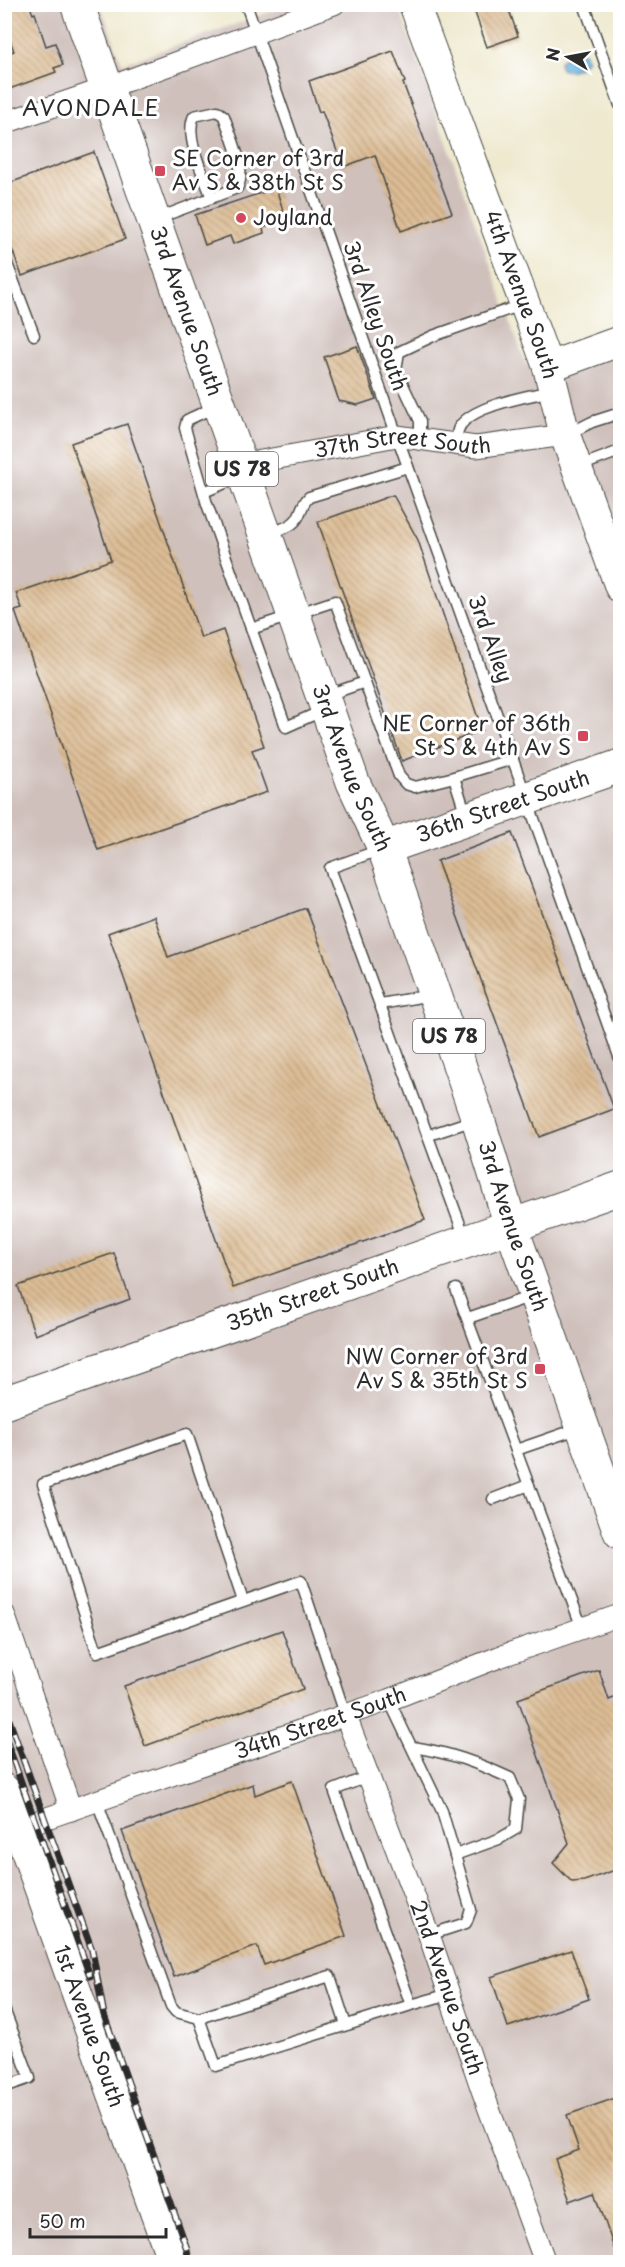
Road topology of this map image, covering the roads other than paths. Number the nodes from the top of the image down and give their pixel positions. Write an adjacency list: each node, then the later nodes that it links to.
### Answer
1 (77, 4): 7 (main road, 3rd Avenue South / US 78)
2 (246, 4): 6 (lane, 3rd Alley South)
3 (334, 4): 6 (street)
4 (414, 4): 13 (street, 4th Avenue South)
5 (584, 4): 8 (lane)
6 (255, 33): 7 (street); 20 (lane, 3rd Alley South)
7 (107, 88): 9 (street); 11 (main road, 3rd Avenue South / US 78)
8 (621, 105)
9 (4, 123)
10 (212, 198): 10 (lane); 11 (lane)
11 (153, 220): 17 (main road, 3rd Avenue South / US 78)
12 (4, 256): 14 (lane)
13 (525, 304): 16 (street, 4th Avenue South); 21 (lane)
14 (34, 335)
15 (621, 340): 16 (street)
16 (551, 379): 19 (street, 4th Avenue South); 22 (lane)
17 (219, 405): 26 (main road, 3rd Avenue South / US 78); 27 (lane)
18 (621, 413): 19 (lane)
19 (566, 435): 22 (street, 37th Street South); 25 (street, 4th Avenue South)
20 (397, 436): 21 (street, 37th Street South); 24 (lane, 3rd Alley); 26 (street, 37th Street South)
21 (420, 439): 22 (street, 37th Street South)
22 (456, 444)
23 (620, 452): 25 (lane)
24 (408, 467): 28 (lane); 34 (lane, 3rd Alley)
25 (577, 467): 29 (street, 4th Avenue South)
26 (242, 470): 27 (lane); 28 (main road, 3rd Avenue South / US 78)
27 (204, 492): 31 (lane)
28 (265, 536): 30 (main road, 3rd Avenue South / US 78)
29 (620, 585)
30 (293, 614): 31 (lane); 32 (lane); 33 (main road, 3rd Avenue South / US 78)
31 (251, 629): 33 (lane)
32 (365, 682): 33 (lane); 36 (lane)
33 (325, 703): 39 (main road, 3rd Avenue South / US 78)
34 (513, 759): 36 (lane); 37 (lane, 3rd Alley)
35 (621, 766): 37 (main road, 36th Street South)
36 (454, 777): 38 (lane)
37 (527, 797): 38 (main road, 36th Street South); 42 (lane, 3rd Alley)
38 (467, 818): 39 (main road, 36th Street South)
39 (384, 848): 40 (main road, 3rd Avenue South / US 78); 41 (lane)
40 (435, 994): 41 (lane); 43 (main road, 3rd Avenue South / US 78)
41 (381, 1004): 44 (lane)
42 (621, 1059)
43 (478, 1119): 44 (lane); 46 (main road, 3rd Avenue South / US 78)
44 (429, 1135): 47 (lane)
45 (621, 1188): 46 (main road, 35th Street South)
46 (511, 1226): 47 (main road, 35th Street South); 49 (main road, 3rd Avenue South / US 78)
47 (466, 1241): 51 (main road, 35th Street South)
48 (456, 1289): 50 (lane)
49 (536, 1295): 50 (lane); 52 (main road, 3rd Avenue South / US 78)
50 (468, 1318): 53 (lane)
51 (4, 1403)
52 (583, 1427): 53 (lane); 56 (main road, 3rd Avenue South / US 78)
53 (516, 1450): 54 (lane)
54 (529, 1485): 55 (lane); 60 (lane)
55 (493, 1499)
56 (621, 1533)
57 (243, 1601): 57 (lane); 62 (lane)
58 (4, 1614): 67 (street)
59 (621, 1615): 60 (street, 34th Street South)
60 (582, 1629): 61 (street, 34th Street South)
61 (388, 1700): 62 (street, 34th Street South); 63 (lane)
62 (345, 1714): 64 (street, 2nd Avenue South); 66 (street, 34th Street South)
63 (413, 1747): 69 (lane); 69 (lane)
64 (369, 1776): 70 (street, 2nd Avenue South); 72 (lane)
65 (4, 1789): 68 (street, 1st Avenue South)
66 (97, 1801): 67 (street, 34th Street South); 74 (lane)
67 (71, 1810): 68 (street, 34th Street South)
68 (18, 1828): 77 (street, 1st Avenue South)
69 (455, 1855): 70 (lane)
70 (429, 1935): 71 (street, 2nd Avenue South)
71 (449, 1994): 72 (lane); 78 (street, 2nd Avenue South)
72 (411, 2005): 75 (lane)
73 (4, 2009): 76 (lane)
74 (200, 2018): 75 (lane); 75 (lane)
75 (346, 2025)
76 (4, 2087)
77 (173, 2262)
78 (545, 2262)

